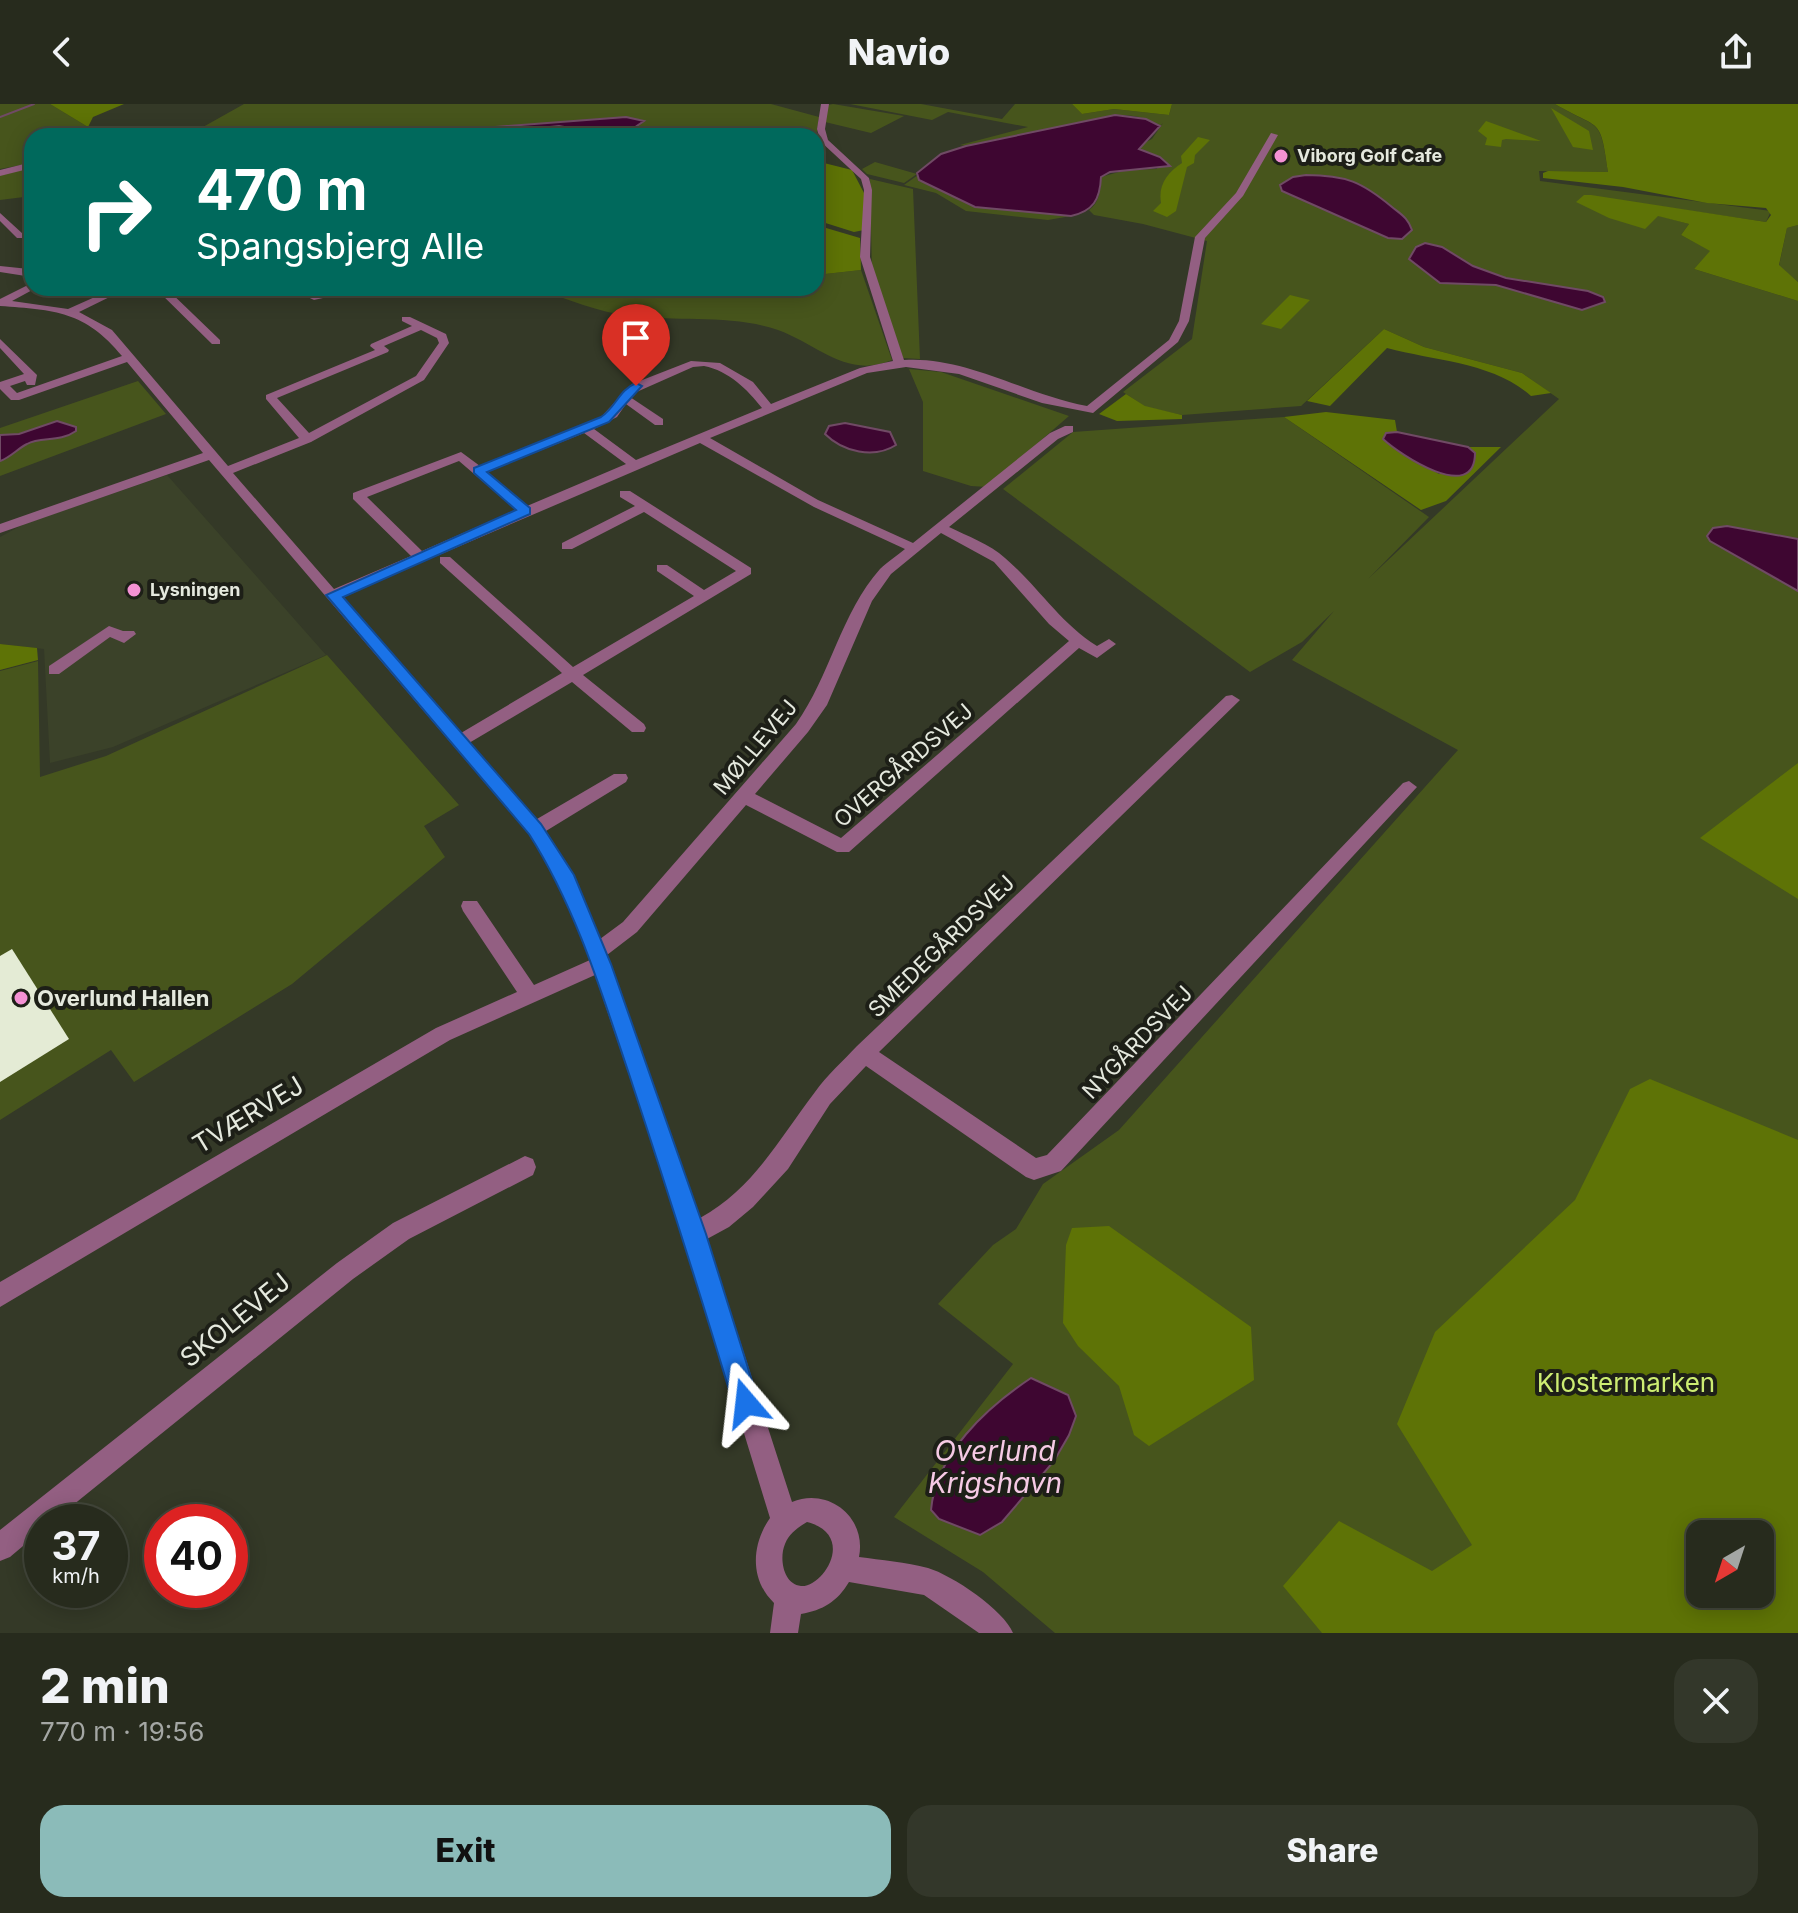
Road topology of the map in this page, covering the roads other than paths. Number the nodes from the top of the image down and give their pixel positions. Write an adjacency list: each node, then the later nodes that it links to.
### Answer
1 (825, 104): 2 (street)
2 (821, 128)
3 (1274, 135): 23 (street)
4 (824, 141): 23 (street)
5 (24, 167): 6 (street)
6 (0, 173)
7 (0, 216): 8 (street)
8 (20, 236)
9 (0, 269): 10 (street)
10 (24, 271)
11 (24, 290): 16 (street)
12 (105, 296): 17 (street)
13 (168, 296): 20 (street)
14 (313, 296): 15 (street)
15 (318, 298)
16 (0, 303): 17 (street)
17 (70, 312): 22 (street)
18 (406, 319): 19 (street)
19 (421, 326): 32 (street); 32 (street)
20 (216, 342)
21 (3, 348): 24 (street)
22 (129, 357): 25 (street); 33 (street)
23 (900, 365): 27 (street)
24 (31, 375): 25 (street); 25 (street)
25 (38, 390)
26 (623, 397): 27 (street); 28 (street); 29 (street)
27 (769, 409): 31 (street)
28 (659, 422)
29 (586, 428): 34 (street); 36 (street)
30 (1069, 429): 40 (street, MØLLEVEJ)
31 (701, 438): 34 (street); 43 (street)
32 (307, 439): 35 (street)
33 (213, 454): 35 (street); 41 (street)
34 (635, 465): 39 (street)
35 (227, 471): 47 (street)
36 (478, 471): 39 (street); 44 (street)
37 (625, 494): 38 (street)
38 (645, 506): 42 (street); 48 (street)
39 (525, 511): 44 (street)
40 (942, 528): 43 (street, MØLLEVEJ); 50 (street)
41 (0, 529)
42 (567, 546)
43 (913, 548): 59 (street, MØLLEVEJ)
44 (421, 558): 47 (street)
45 (445, 560): 53 (street)
46 (662, 568): 48 (street)
47 (333, 595): 56 (street)
48 (703, 595): 53 (street)
49 (129, 634): 52 (street)
50 (1078, 641): 51 (street); 59 (street, OVERGÅRDSVEJ)
51 (1109, 644)
52 (54, 670)
53 (571, 673): 55 (street); 56 (street)
54 (1232, 700): 64 (street, SMEDEGÅRDSVEJ)
55 (638, 728)
56 (460, 741): 60 (street)
57 (620, 778): 60 (street)
58 (1409, 787): 64 (street, NYGÅRDSVEJ)
59 (743, 796): 62 (street, MØLLEVEJ)
60 (535, 829): 62 (street)
61 (470, 906): 63 (street)
62 (599, 958): 63 (street, TVÆRVEJ); 66 (street)
63 (530, 995): 67 (street, TVÆRVEJ)
64 (864, 1053): 66 (street, SMEDEGÅRDSVEJ)
65 (525, 1167): 69 (street, SKOLEVEJ)
66 (694, 1234): 68 (street)
67 (0, 1295)
68 (784, 1519): 70 (street); 71 (street)
69 (0, 1547)
70 (845, 1568): 71 (street); 73 (street)
71 (789, 1598): 72 (street)
72 (784, 1633)
73 (999, 1633)

